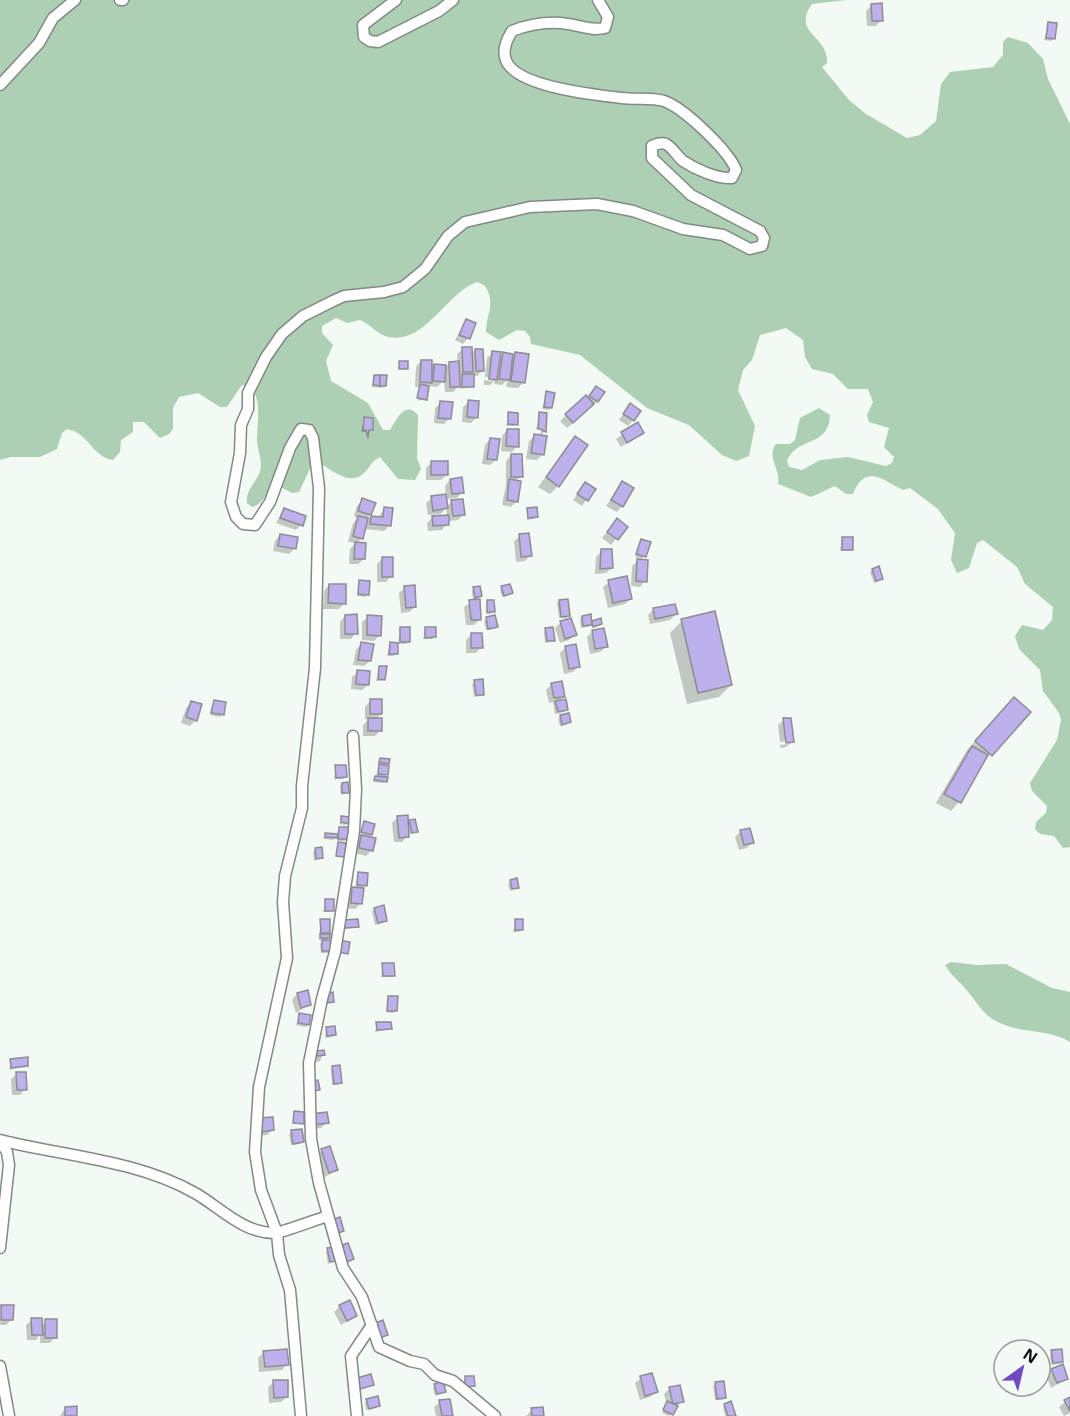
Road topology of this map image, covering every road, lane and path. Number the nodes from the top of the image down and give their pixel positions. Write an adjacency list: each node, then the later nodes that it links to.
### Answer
1 (75, 0): 5 (street)
2 (396, 0): 3 (street)
3 (453, 0)
4 (598, 0): 9 (street)
5 (0, 85)
6 (353, 736): 8 (street)
7 (0, 1141): 9 (street); 10 (street)
8 (328, 1216): 9 (street); 11 (street)
9 (278, 1233): 14 (street)
10 (0, 1248)
11 (372, 1324): 15 (street); 16 (street)
12 (0, 1366): 13 (street)
13 (9, 1416)
14 (301, 1416)
15 (357, 1416)
16 (495, 1416)

